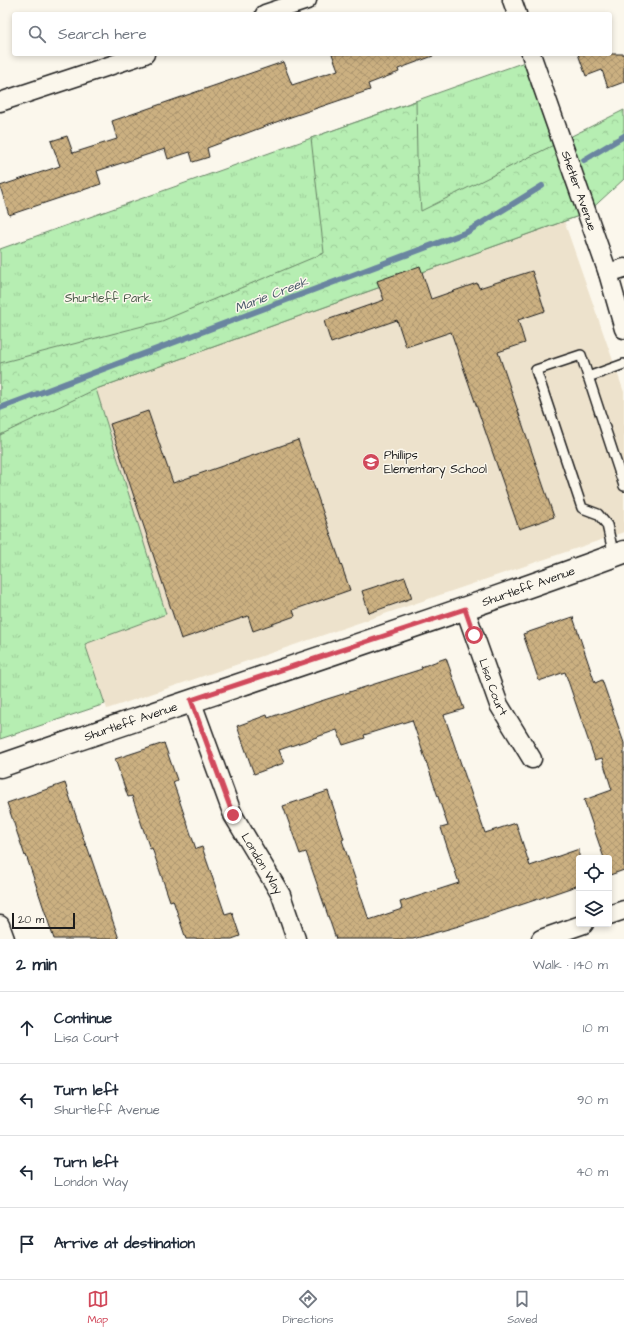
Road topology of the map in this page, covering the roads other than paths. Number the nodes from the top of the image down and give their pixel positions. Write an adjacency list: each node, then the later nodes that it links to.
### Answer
1 (307, 0): 3 (street)
2 (512, 0): 4 (street)
3 (271, 12)
4 (516, 12)
5 (139, 56): 7 (street)
6 (532, 56): 8 (street, Shetler Avenue)
7 (0, 102)
8 (616, 271): 9 (street, Shetler Avenue)
9 (624, 329)
10 (624, 364): 11 (lane)
11 (588, 377): 12 (lane); 13 (lane)
12 (624, 486)
13 (619, 554): 14 (street, Shurtleff Avenue)
14 (465, 609): 15 (street, Shurtleff Avenue); 16 (street, Lisa Court)
15 (191, 700): 17 (street, Shurtleff Avenue); 23 (street, London Way)
16 (532, 759)
17 (0, 766)
18 (624, 910): 19 (street)
19 (612, 914)
20 (0, 925): 22 (street)
21 (576, 927): 24 (street)
22 (5, 939)
23 (296, 939)
24 (541, 939)

